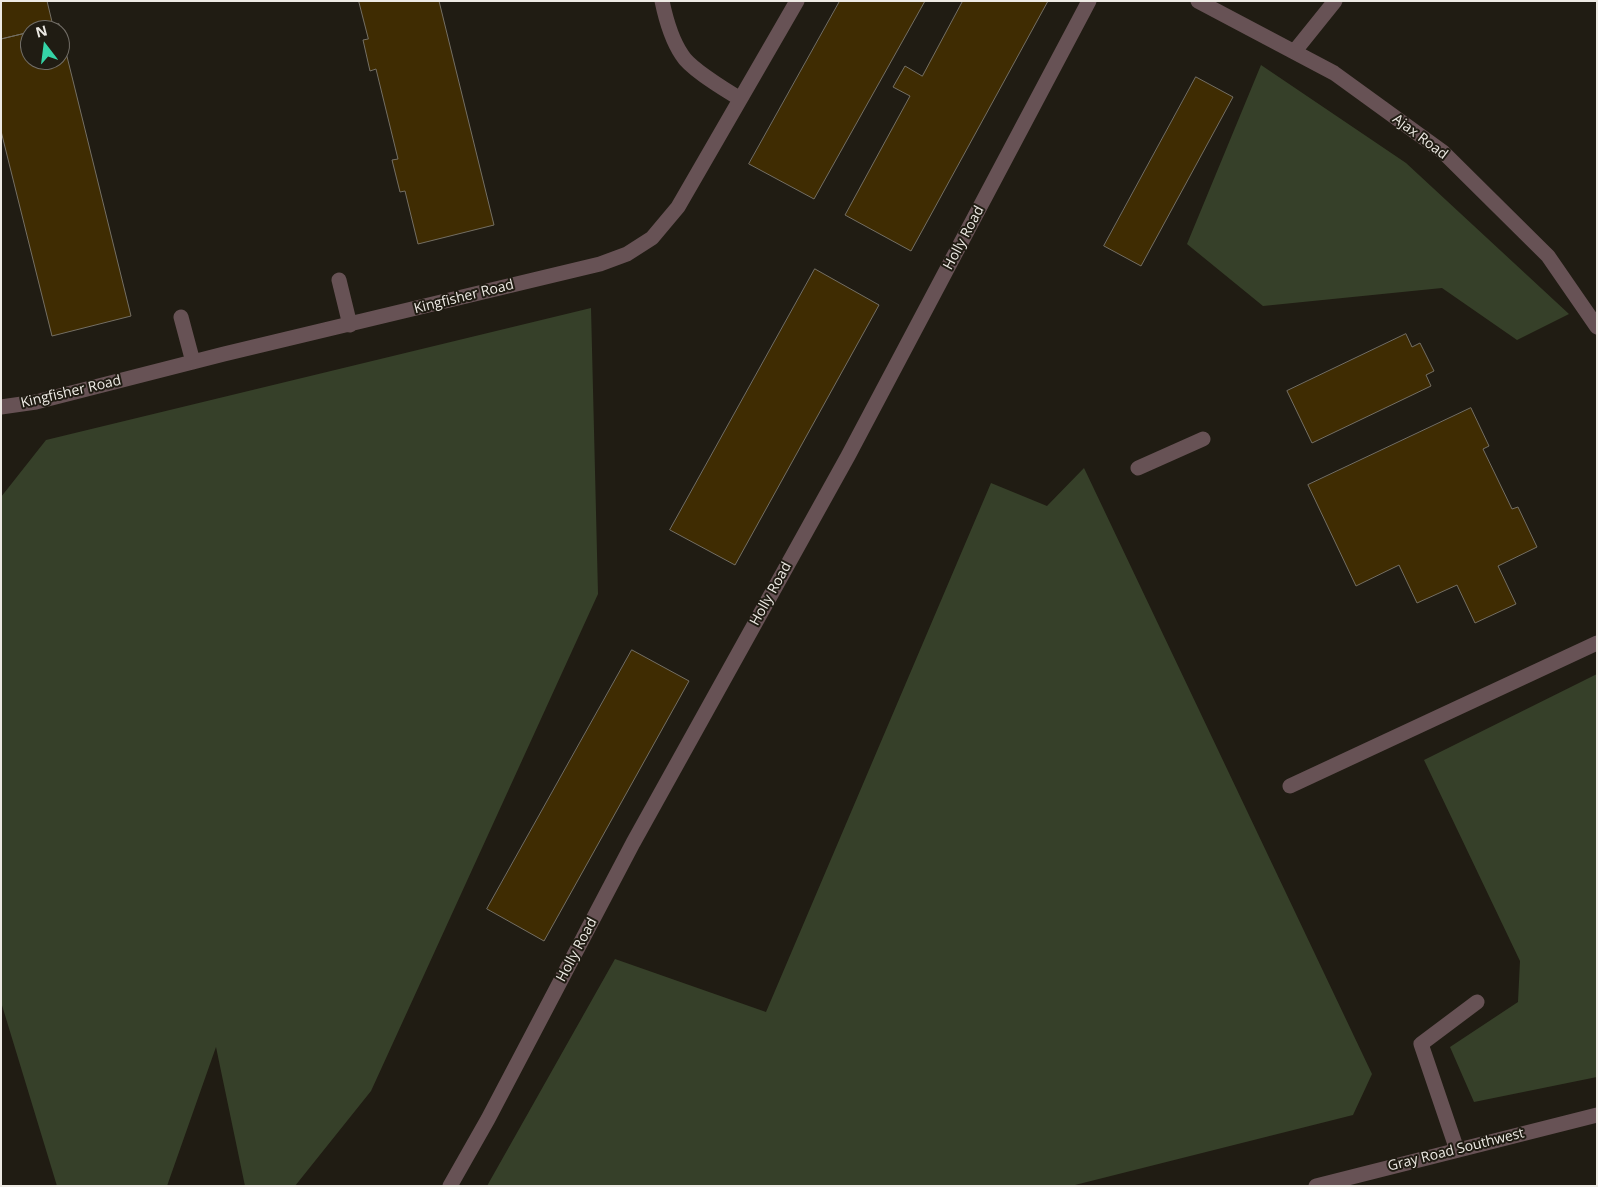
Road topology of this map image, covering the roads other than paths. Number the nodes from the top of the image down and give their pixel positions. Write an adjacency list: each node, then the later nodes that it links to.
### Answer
1 (662, 1): 7 (street)
2 (797, 1): 7 (street, Kingfisher Road)
3 (1090, 1): 21 (street, Holly Road)
4 (1198, 1): 6 (street, Ajax Road)
5 (1335, 1): 6 (street)
6 (1294, 52): 11 (street, Ajax Road)
7 (740, 99): 10 (street, Kingfisher Road)
8 (339, 280): 10 (street)
9 (181, 317): 12 (street)
10 (350, 325): 12 (street, Kingfisher Road)
11 (1597, 327)
12 (194, 362): 13 (street, Kingfisher Road)
13 (1, 407)
14 (1203, 439): 15 (street)
15 (1138, 468)
16 (1597, 643): 17 (street)
17 (1290, 786)
18 (1477, 1002): 20 (street)
19 (1597, 1115): 20 (street, Gray Road Southwest)
20 (1457, 1150): 22 (street, Gray Road Southwest)
21 (450, 1186)
22 (1316, 1186)

